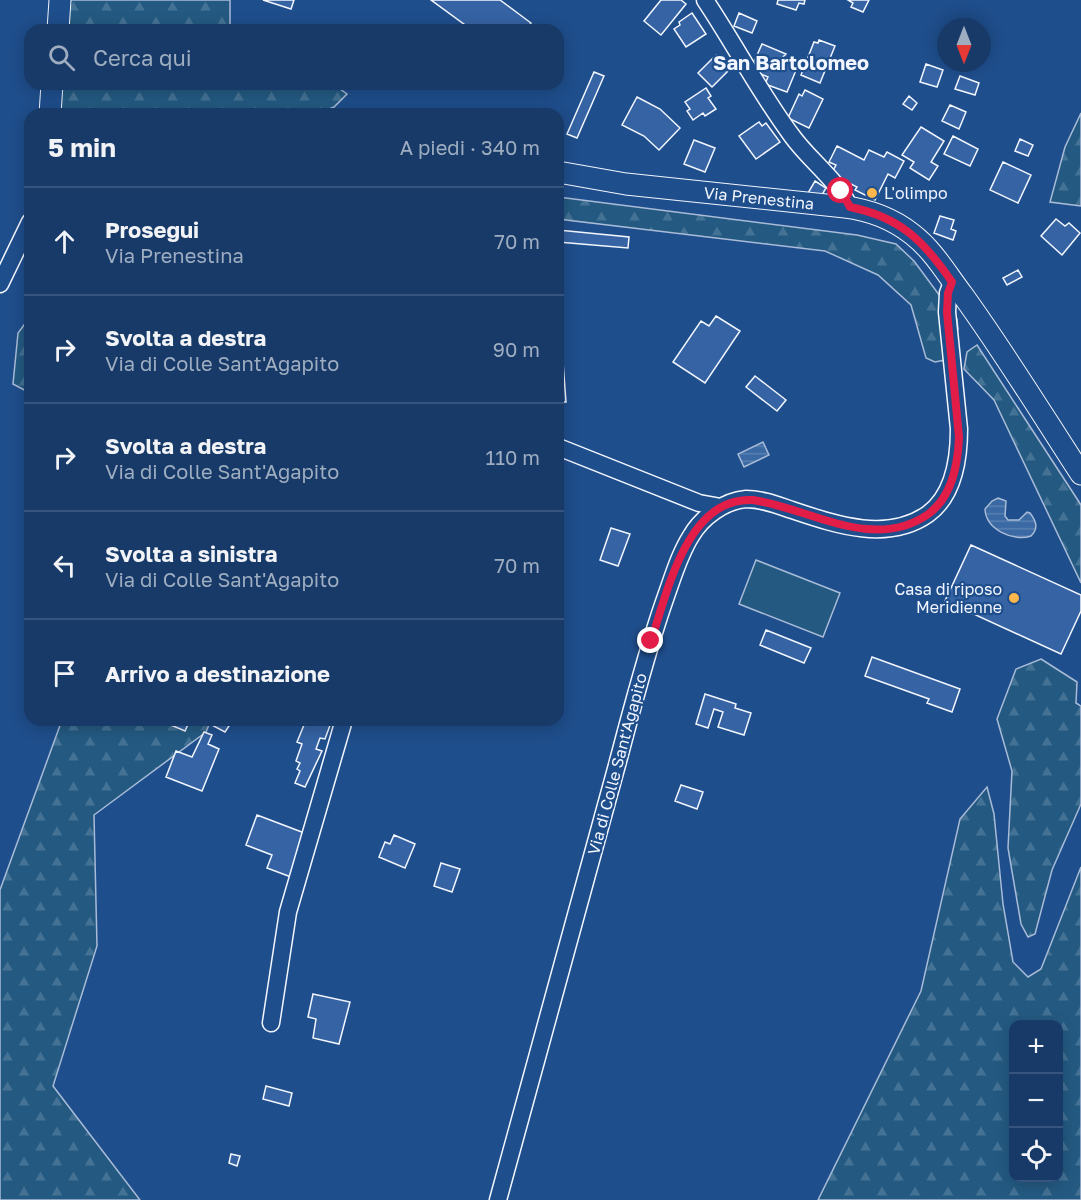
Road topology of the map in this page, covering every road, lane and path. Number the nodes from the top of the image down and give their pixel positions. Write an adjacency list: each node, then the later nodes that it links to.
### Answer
1 (60, 0): 3 (main road)
2 (705, 0): 7 (street)
3 (58, 24)
4 (52, 90): 5 (main road)
5 (50, 108)
6 (564, 173): 7 (main road, Via Prenestina)
7 (850, 207): 9 (main road, Via Prenestina)
8 (24, 234): 10 (street)
9 (952, 282): 12 (main road, Via Prenestina); 13 (street, Via di Colle Sant'Agapito)
10 (0, 284)
11 (564, 449): 13 (street)
12 (1081, 474)
13 (721, 507): 16 (street, Via di Colle Sant'Agapito)
14 (343, 726): 15 (street)
15 (271, 1023)
16 (498, 1200)

